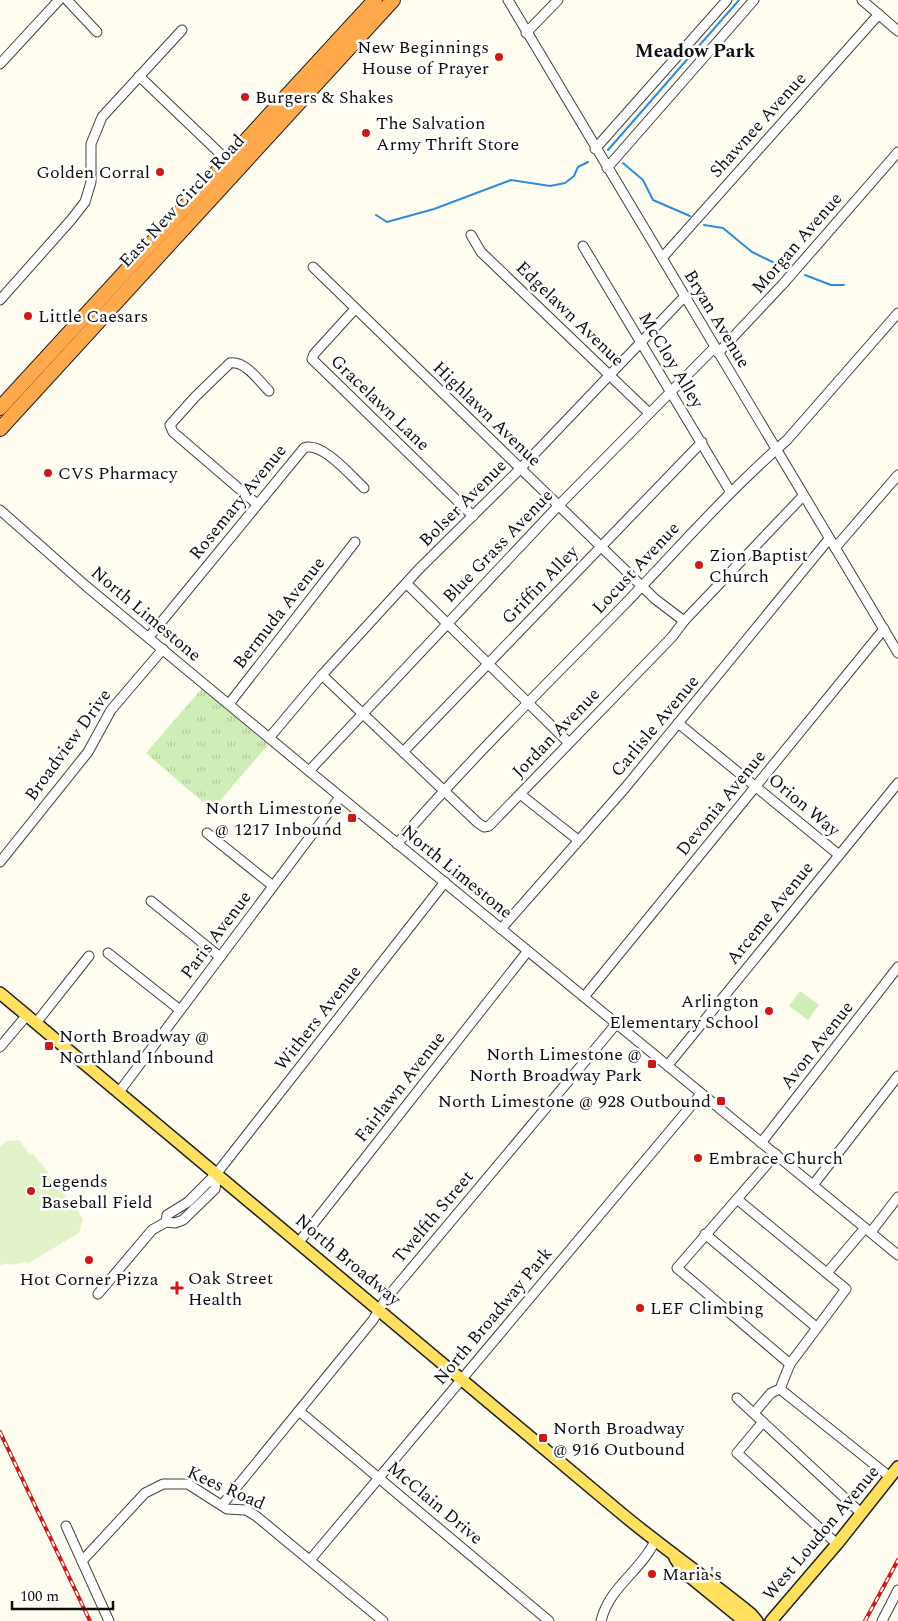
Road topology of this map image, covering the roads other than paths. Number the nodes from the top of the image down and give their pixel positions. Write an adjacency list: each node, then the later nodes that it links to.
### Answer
1 (59, 0): 15 (street)
2 (67, 0): 13 (street)
3 (375, 0): 19 (highway, East New Circle Road)
4 (393, 0): 19 (highway, East New Circle Road)
5 (508, 0): 14 (street, Bryan Avenue)
6 (558, 0): 14 (street)
7 (727, 0): 17 (street)
8 (754, 0): 20 (street)
9 (862, 0): 10 (street)
10 (878, 14): 12 (street); 23 (street, Shawnee Avenue)
11 (182, 30): 16 (street)
12 (898, 31)
13 (97, 32)
14 (526, 33): 17 (street, Bryan Avenue)
15 (0, 64)
16 (139, 76): 19 (street); 26 (street)
17 (595, 149): 20 (street, Bryan Avenue)
18 (898, 152): 30 (street, Morgan Avenue)
19 (232, 165): 34 (highway, East New Circle Road); 36 (highway, East New Circle Road)
20 (606, 168): 23 (street, Bryan Avenue)
21 (471, 236): 31 (street, Edgelawn Avenue)
22 (583, 246): 29 (street, McCloy Alley)
23 (662, 258): 25 (street, Bryan Avenue)
24 (313, 267): 27 (street, Highlawn Avenue)
25 (685, 296): 29 (street, Bolser Avenue); 30 (street, Bryan Avenue)
26 (0, 300)
27 (355, 309): 39 (street, Highlawn Avenue); 47 (street, Gracelawn Lane)
28 (898, 313): 38 (street, Locust Avenue)
29 (640, 341): 31 (street, Bolser Avenue); 33 (street, McCloy Alley)
30 (717, 350): 33 (street, Blue Grass Avenue); 38 (street, Bryan Avenue)
31 (609, 374): 35 (street, Edgelawn Avenue); 39 (street, Bolser Avenue)
32 (269, 391): 44 (street)
33 (672, 392): 35 (street, Blue Grass Avenue); 37 (street, McCloy Alley)
34 (2, 403)
35 (649, 413): 45 (street, Blue Grass Avenue)
36 (0, 429)
37 (702, 442): 42 (street, McCloy Alley); 50 (street, Griffin Alley)
38 (776, 450): 42 (street, Locust Avenue); 43 (street, Bryan Avenue)
39 (520, 469): 45 (street, Highlawn Avenue); 47 (street, Bolser Avenue)
40 (898, 476): 51 (street)
41 (364, 488): 44 (street, Rosemary Avenue)
42 (730, 491): 53 (street, Locust Avenue)
43 (803, 496): 48 (street, Bryan Avenue); 54 (street, Jordan Avenue)
44 (257, 504): 57 (street, Rosemary Avenue)
45 (560, 504): 50 (street, Highlawn Avenue); 55 (street, Blue Grass Avenue)
46 (0, 510): 57 (street, North Limestone)
47 (473, 516): 52 (street, Bolser Avenue)
48 (829, 539): 51 (street, Bryan Avenue); 65 (street, Carlisle Avenue)
49 (355, 542): 62 (street, Bermuda Avenue)
50 (601, 545): 53 (street, Highlawn Avenue); 60 (street, Griffin Alley)
51 (835, 548): 56 (street, Bryan Avenue)
52 (407, 584): 55 (street); 61 (street, Bolser Avenue)
53 (642, 586): 54 (street, Highlawn Avenue); 63 (street, Locust Avenue)
54 (684, 621): 67 (street, Jordan Avenue)
55 (447, 623): 60 (street); 64 (street, Blue Grass Avenue)
56 (884, 629): 58 (street, Bryan Avenue); 71 (street, Devonia Avenue)
57 (149, 637): 59 (street, North Limestone)
58 (896, 646)
59 (163, 649): 62 (street, North Limestone); 79 (street, Broadview Drive)
60 (488, 663): 63 (street); 68 (street, Griffin Alley)
61 (322, 675): 64 (street, Jordan Avenue); 66 (street, Bolser Avenue)
62 (229, 704): 66 (street, North Limestone)
63 (527, 704): 67 (street); 72 (street, Locust Avenue)
64 (364, 713): 68 (street, Jordan Avenue); 69 (street, Blue Grass Avenue)
65 (678, 724): 71 (street, Orion Way); 76 (street, Carlisle Avenue)
66 (268, 738): 69 (street, North Limestone)
67 (569, 742): 73 (street, Jordan Avenue)
68 (403, 752): 72 (street, Jordan Avenue)
69 (309, 771): 74 (street, North Limestone)
70 (898, 783): 78 (street, Arceme Avenue)
71 (756, 786): 78 (street, Orion Way); 90 (street, Devonia Avenue)
72 (444, 790): 73 (street, Jordan Avenue); 77 (street, Locust Avenue)
73 (520, 794): 76 (street)
74 (340, 797): 77 (street, North Limestone); 81 (street, Paris Avenue)
75 (207, 832): 81 (street)
76 (578, 840): 83 (street, Carlisle Avenue)
77 (397, 844): 80 (street, North Limestone)
78 (838, 855): 96 (street, Arceme Avenue)
79 (0, 862)
80 (445, 882): 83 (street, North Limestone); 102 (street, Withers Avenue)
81 (273, 886): 87 (street, Paris Avenue)
82 (151, 901): 87 (street)
83 (501, 929): 84 (street, North Limestone)
84 (527, 952): 90 (street, North Limestone); 108 (street, Fairlawn Avenue)
85 (108, 953): 91 (street)
86 (89, 956): 93 (street)
87 (220, 957): 91 (street, Paris Avenue)
88 (898, 967): 100 (street, Avon Avenue)
89 (0, 993): 92 (main road, North Broadway)
90 (584, 997): 94 (street, North Limestone)
91 (180, 1010): 98 (street, Paris Avenue)
92 (27, 1015): 93 (main road, North Broadway); 95 (street)
93 (36, 1023): 98 (main road, North Broadway)
94 (617, 1023): 96 (street, North Limestone); 112 (street, Twelfth Street)
95 (0, 1047)
96 (668, 1065): 99 (street, North Limestone)
97 (898, 1076): 103 (street)
98 (119, 1092): 102 (main road, North Broadway)
99 (701, 1094): 100 (street, North Limestone); 115 (street, North Broadway Park)
100 (761, 1143): 101 (street, North Limestone)
101 (776, 1154): 103 (street, North Limestone); 105 (street)
102 (217, 1174): 108 (main road, North Broadway); 111 (street, Withers Avenue)
103 (813, 1185): 106 (street, North Limestone)
104 (898, 1197): 106 (street)
105 (737, 1199): 107 (street); 110 (street)
106 (868, 1230): 109 (street, North Limestone); 110 (street)
107 (706, 1234): 113 (street); 114 (street)
108 (299, 1242): 112 (main road, North Broadway)
109 (898, 1255)
110 (827, 1273): 113 (street)
111 (98, 1294)
112 (379, 1310): 115 (main road, North Broadway); 118 (street, Twelfth Street)
113 (816, 1327): 114 (street)
114 (790, 1364): 116 (street)
115 (462, 1378): 123 (street, North Broadway Park); 127 (main road, North Broadway)
116 (780, 1389): 119 (street); 122 (street)
117 (737, 1398): 119 (street)
118 (299, 1411): 123 (street, McClain Drive); 124 (street, Twelfth Street)
119 (754, 1413): 120 (street)
120 (763, 1422): 125 (street); 128 (street)
121 (898, 1467): 122 (main road, West Loudon Avenue)
122 (890, 1477): 125 (main road, West Loudon Avenue)
123 (380, 1479): 130 (street, North Broadway Park); 135 (street, McClain Drive)
124 (222, 1505): 130 (street, Kees Road); 131 (street, Kees Road)
125 (861, 1514): 128 (main road, West Loudon Avenue)
126 (66, 1526): 131 (street)
127 (654, 1541): 129 (main road, North Broadway); 136 (street)
128 (837, 1544): 139 (main road, West Loudon Avenue)
129 (673, 1555): 137 (main road, North Broadway); 138 (main road, North Broadway)
130 (310, 1560): 134 (street, Kees Road)
131 (82, 1561): 133 (street)
132 (897, 1596): 140 (street)
133 (109, 1621)
134 (383, 1621)
135 (549, 1621)
136 (601, 1621)
137 (744, 1621)
138 (757, 1621)
139 (771, 1621)
140 (882, 1621)

